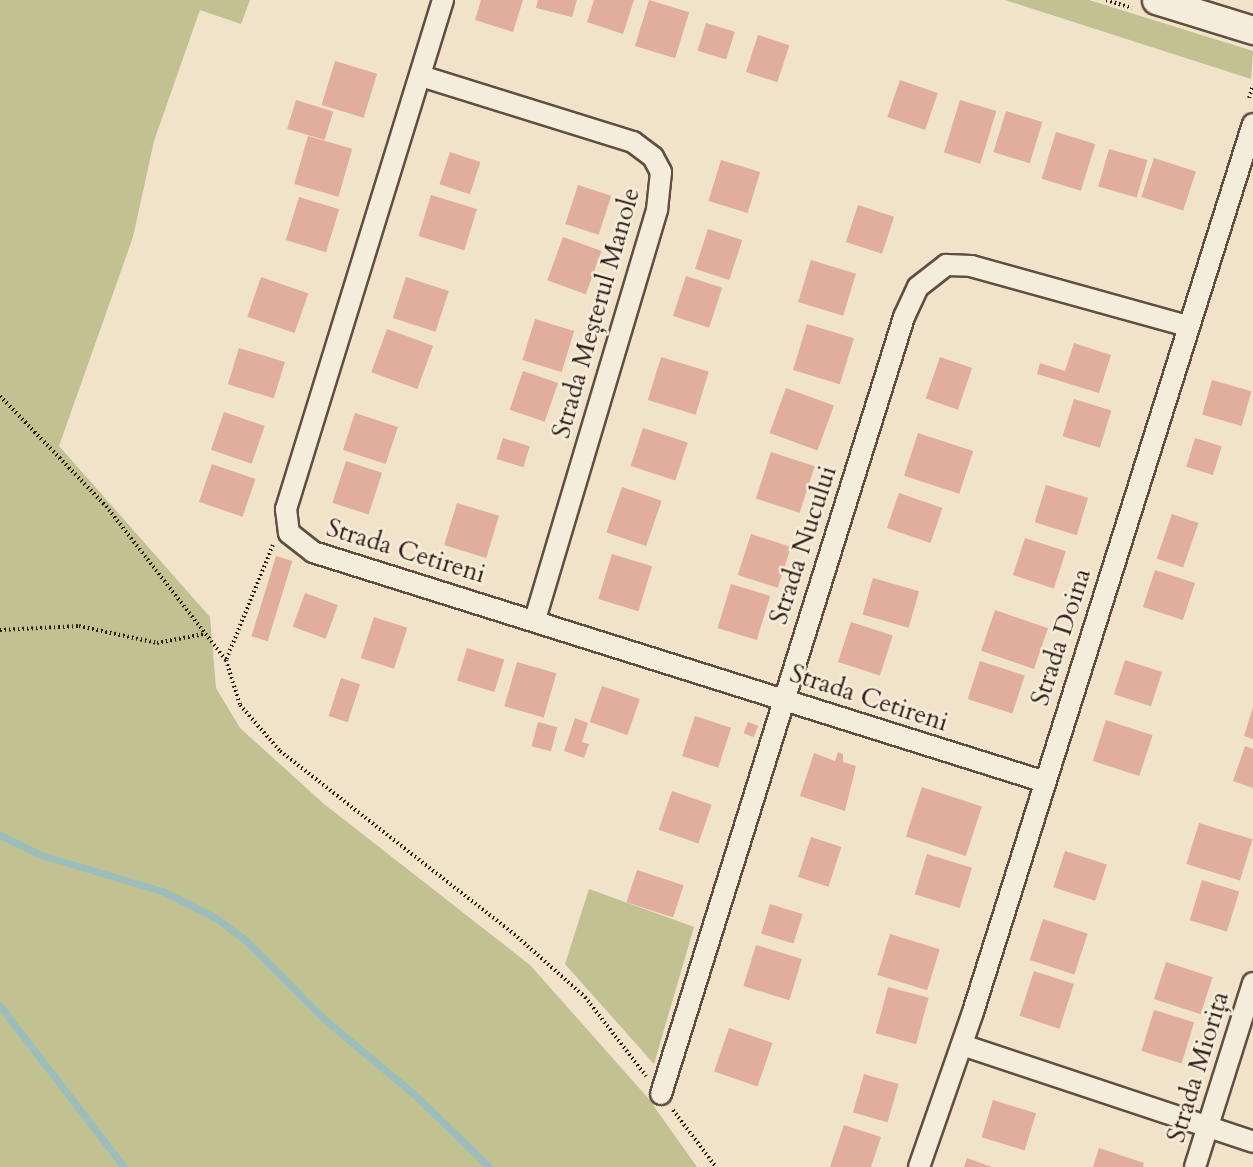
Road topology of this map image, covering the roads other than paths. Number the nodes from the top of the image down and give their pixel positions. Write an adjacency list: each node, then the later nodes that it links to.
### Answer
1 (443, 0): 4 (street, Strada Cetireni)
2 (1156, 0): 3 (main road)
3 (1253, 30)
4 (421, 76): 7 (street, Strada Meșterul Manole); 7 (street, Strada Cetireni)
5 (1253, 124): 6 (street, Strada Doina)
6 (1187, 326): 8 (street, Strada Nucului); 9 (street, Strada Doina)
7 (534, 619): 8 (street, Strada Cetireni)
8 (783, 699): 9 (street, Strada Cetireni); 12 (street, Strada Nucului)
9 (1042, 781): 11 (street, Strada Doina)
10 (1253, 982): 13 (street, Strada Miorița)
11 (962, 1045): 13 (street); 15 (street, Strada Doina)
12 (661, 1094)
13 (1208, 1127): 14 (street); 16 (street, Strada Miorița)
14 (1253, 1142)
15 (919, 1167)
16 (1195, 1167)

